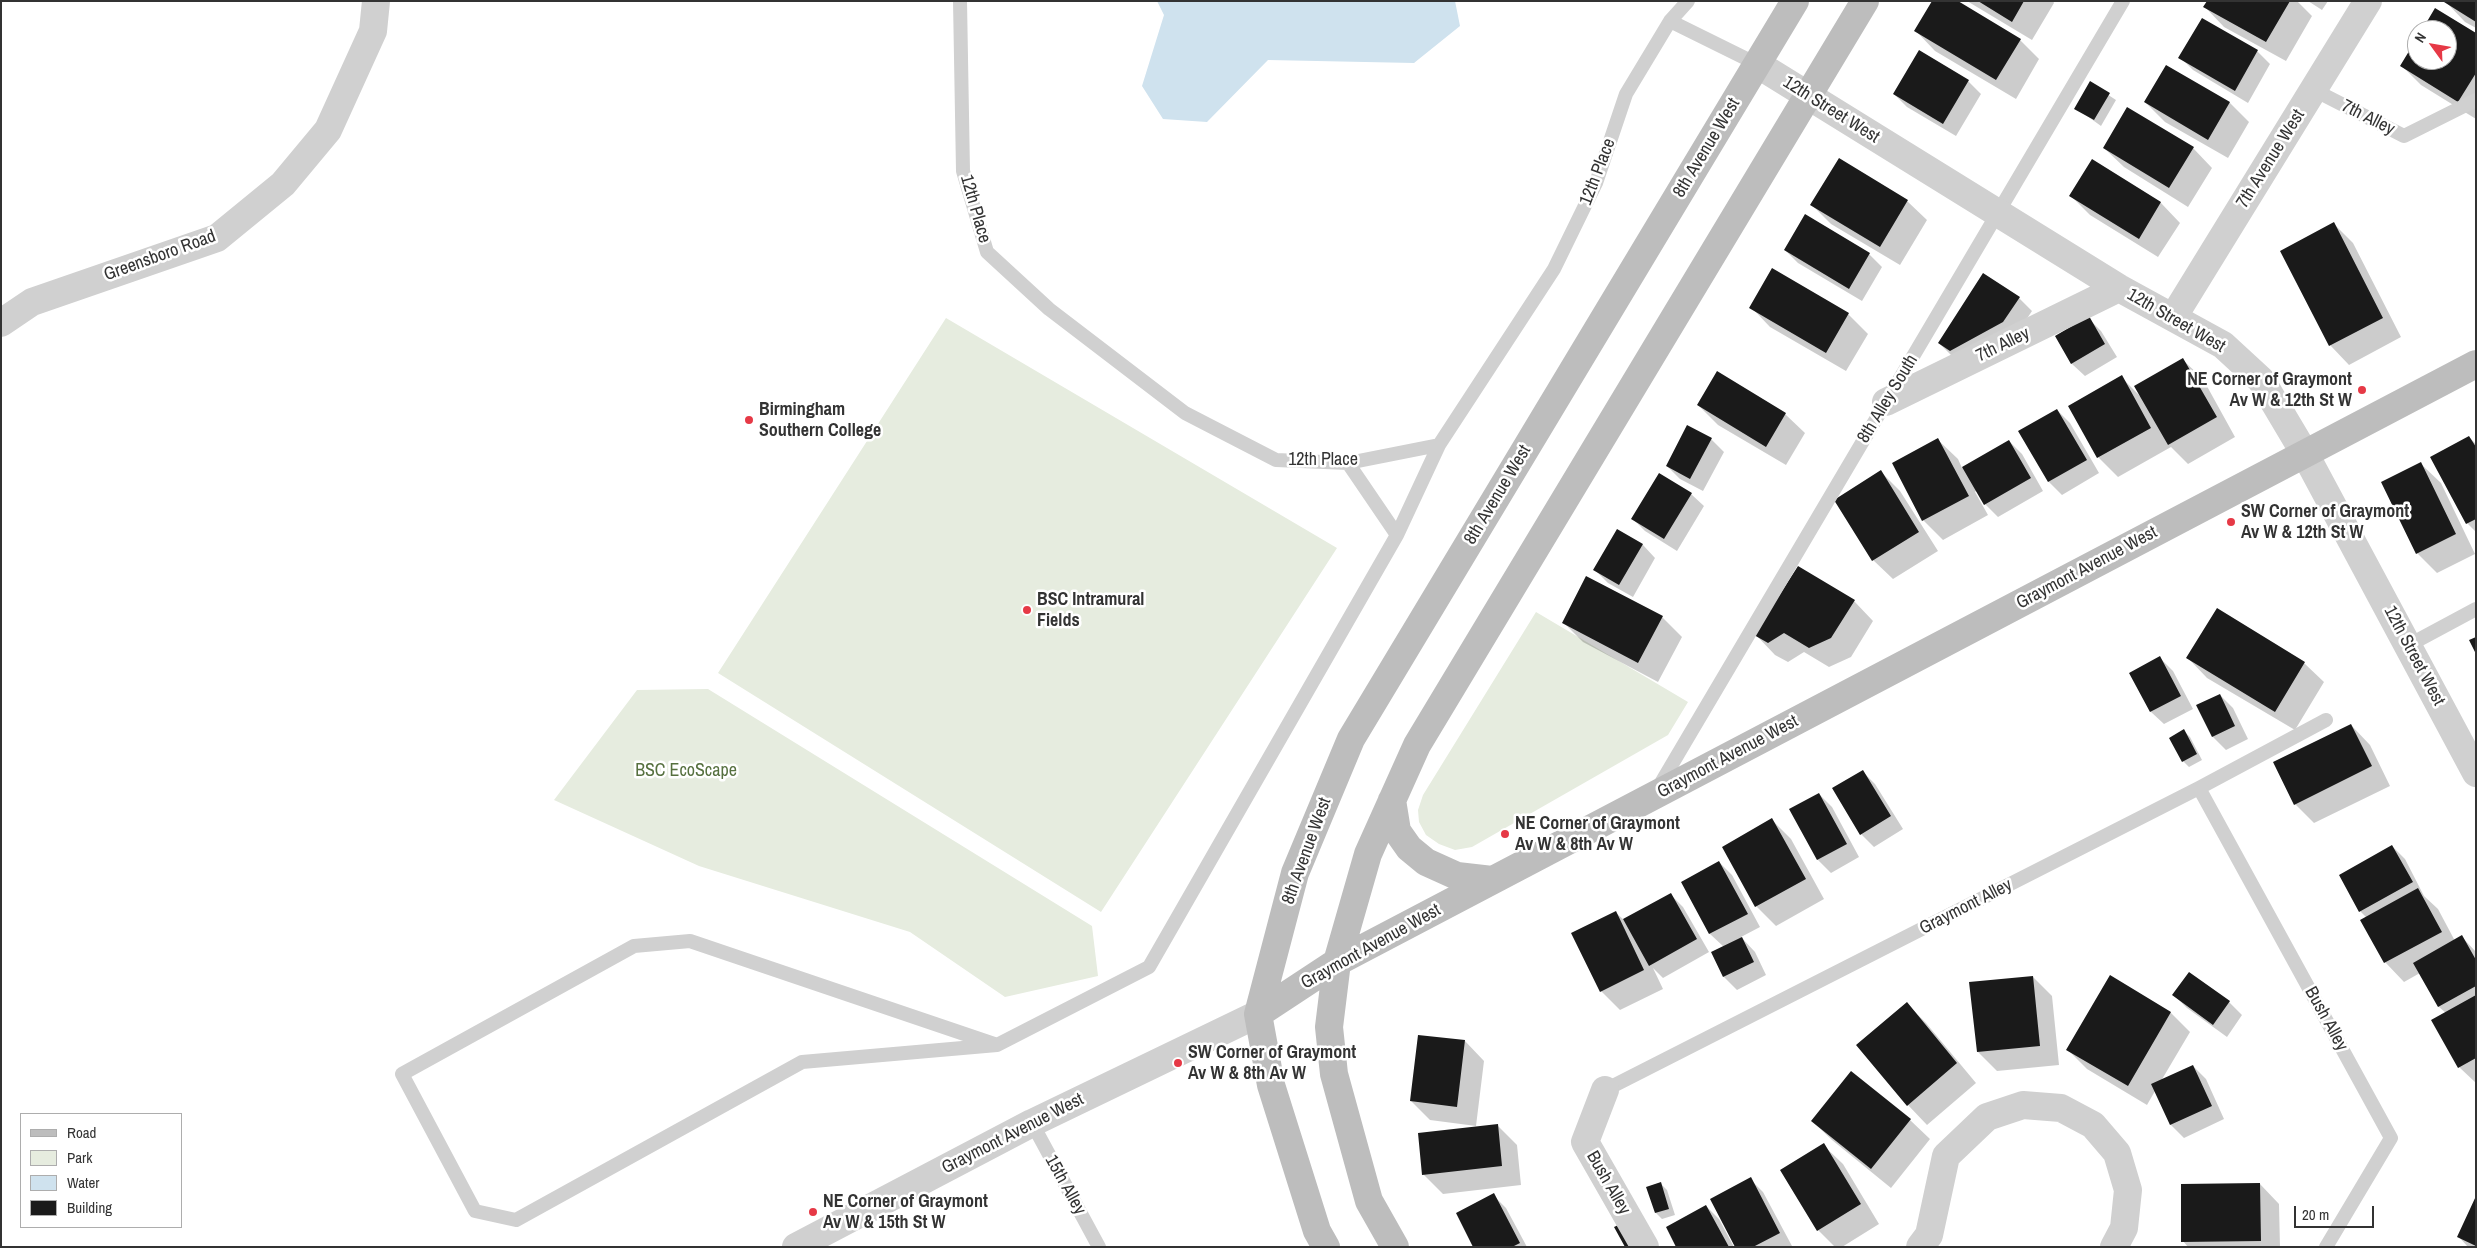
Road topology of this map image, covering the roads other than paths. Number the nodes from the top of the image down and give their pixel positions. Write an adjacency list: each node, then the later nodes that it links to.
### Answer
1 (376, 1): 16 (street, Greensboro Road)
2 (960, 1): 21 (lane, 12th Place)
3 (1688, 1): 8 (lane, 12th Place)
4 (1795, 1): 9 (main road, 8th Avenue West)
5 (1865, 1): 11 (main road)
6 (2123, 1): 13 (lane, 8th Alley South)
7 (2368, 1): 10 (street, 7th Avenue West)
8 (1670, 21): 9 (lane); 19 (lane, 12th Place)
9 (1758, 64): 11 (street, 12th Street West); 32 (main road, 8th Avenue West)
10 (2314, 90): 12 (lane, 7th Alley); 15 (street, 7th Avenue West)
11 (1808, 95): 13 (street, 12th Street West); 29 (main road)
12 (2476, 100)
13 (1998, 213): 14 (street, 12th Street West); 18 (lane, 8th Alley South)
14 (2119, 288): 15 (street, 12th Street West); 18 (street, 7th Alley)
15 (2174, 316): 20 (street, 12th Street West)
16 (1, 323)
17 (2476, 364): 20 (main road, Graymont Avenue West)
18 (1886, 402): 28 (lane, 8th Alley South)
19 (1439, 445): 21 (lane, 12th Place); 22 (lane)
20 (2305, 454): 24 (street, 12th Street West); 28 (main road, Graymont Avenue West)
21 (1348, 464): 22 (lane)
22 (1397, 535): 33 (lane)
23 (2476, 609): 24 (lane)
24 (2409, 645): 26 (street, 12th Street West)
25 (2326, 720): 27 (lane, Graymont Alley)
26 (2476, 773)
27 (2199, 788): 34 (lane, Graymont Alley); 43 (lane, Bush Alley)
28 (1653, 796): 30 (main road, Graymont Avenue West)
29 (1392, 800): 30 (main road); 31 (main road)
30 (1492, 880): 31 (main road, Graymont Avenue West)
31 (1337, 962): 32 (main road, Graymont Avenue West); 39 (main road)
32 (1258, 1014): 35 (street, Graymont Avenue West); 38 (main road)
33 (997, 1045): 33 (lane)
34 (1605, 1090): 40 (street, Bush Alley)
35 (1032, 1123): 36 (street, Graymont Avenue West); 37 (lane, 15th Alley)
36 (796, 1247)
37 (1099, 1247)
38 (1326, 1247)
39 (1395, 1247)
40 (1645, 1247)
41 (1920, 1247): 42 (street)
42 (2114, 1247)
43 (2326, 1247)

